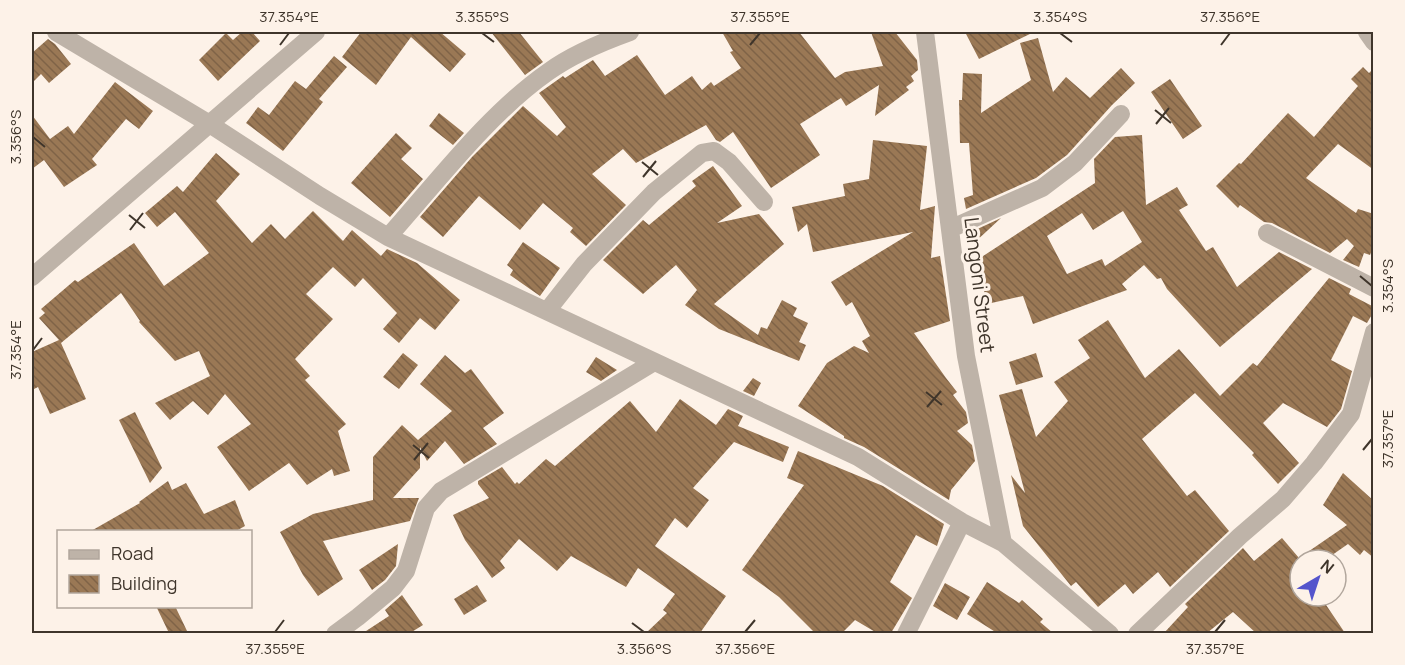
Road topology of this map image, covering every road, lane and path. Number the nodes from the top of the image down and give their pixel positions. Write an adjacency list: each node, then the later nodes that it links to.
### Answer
1 (56, 32): 8 (street)
2 (316, 32): 8 (street)
3 (630, 32): 12 (street)
4 (925, 32): 10 (street, Langoni Street)
5 (1366, 32): 6 (street)
6 (1374, 42)
7 (1121, 114): 10 (street)
8 (208, 123): 12 (street); 13 (street)
9 (764, 202): 15 (street)
10 (950, 229): 19 (street, Langoni Street)
11 (1267, 232): 14 (street)
12 (388, 237): 15 (street)
13 (32, 277)
14 (1374, 288)
15 (547, 311): 17 (street)
16 (1374, 332): 23 (street)
17 (654, 362): 18 (street); 20 (street)
18 (962, 522): 19 (street); 21 (street)
19 (1003, 543): 22 (street)
20 (335, 633)
21 (906, 633)
22 (1110, 633)
23 (1137, 633)

